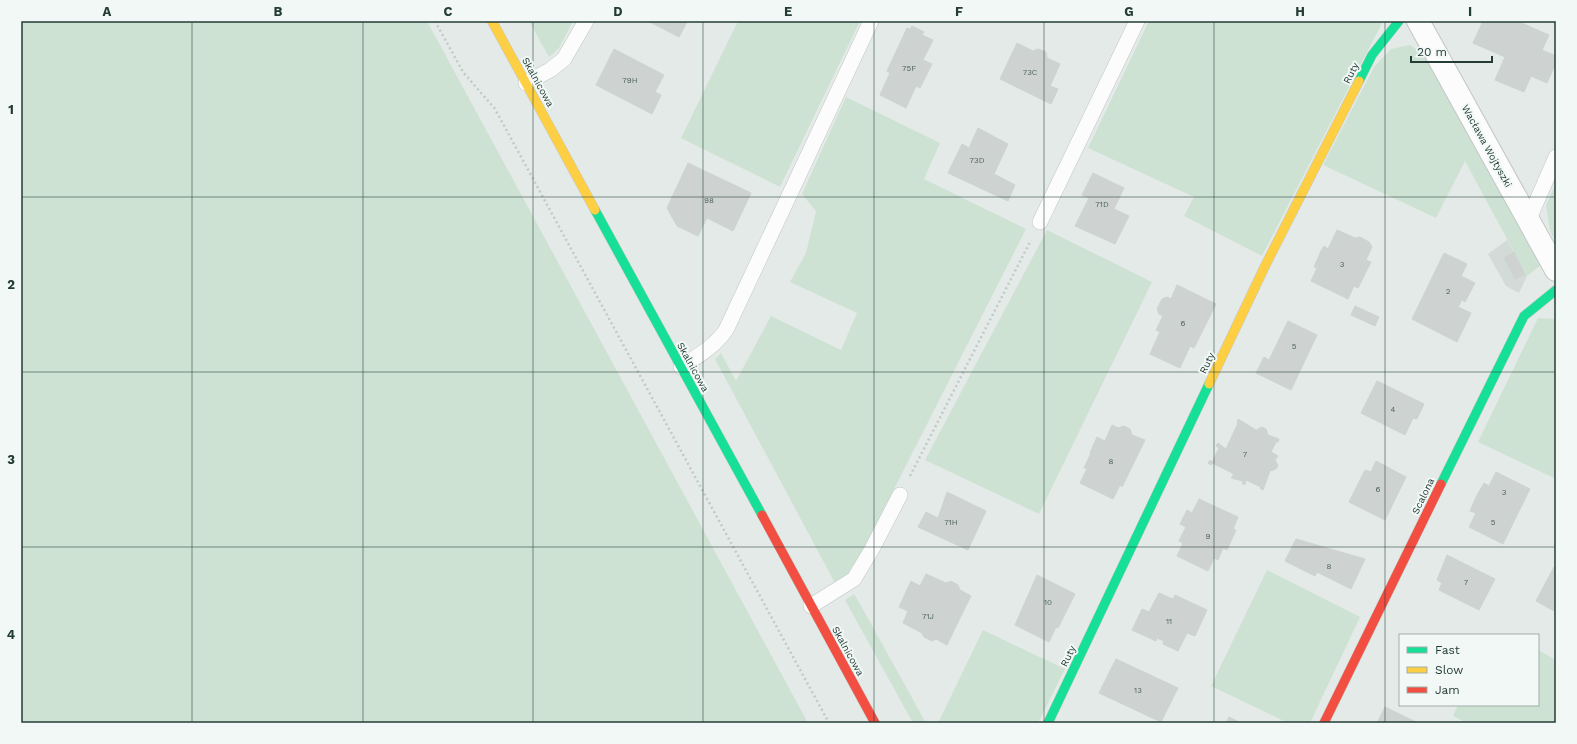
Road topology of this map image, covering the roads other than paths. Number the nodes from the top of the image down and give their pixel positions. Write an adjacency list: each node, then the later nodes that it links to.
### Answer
1 (492, 21): 7 (street, Skalnicowa)
2 (586, 21): 7 (lane)
3 (871, 21): 13 (lane)
4 (1137, 21): 10 (lane)
5 (1399, 21): 17 (street, Ruty)
6 (1418, 21): 9 (street, Wacława Wojtyszki)
7 (526, 83): 13 (street, Skalnicowa)
8 (1556, 158): 9 (lane)
9 (1528, 221): 11 (street, Wacława Wojtyszki)
10 (1040, 222)
11 (1556, 270)
12 (1556, 290): 18 (street, Scalona)
13 (680, 367): 15 (street, Skalnicowa)
14 (900, 495): 15 (lane)
15 (811, 606): 16 (street, Skalnicowa)
16 (875, 723)
17 (1048, 723)
18 (1324, 723)

